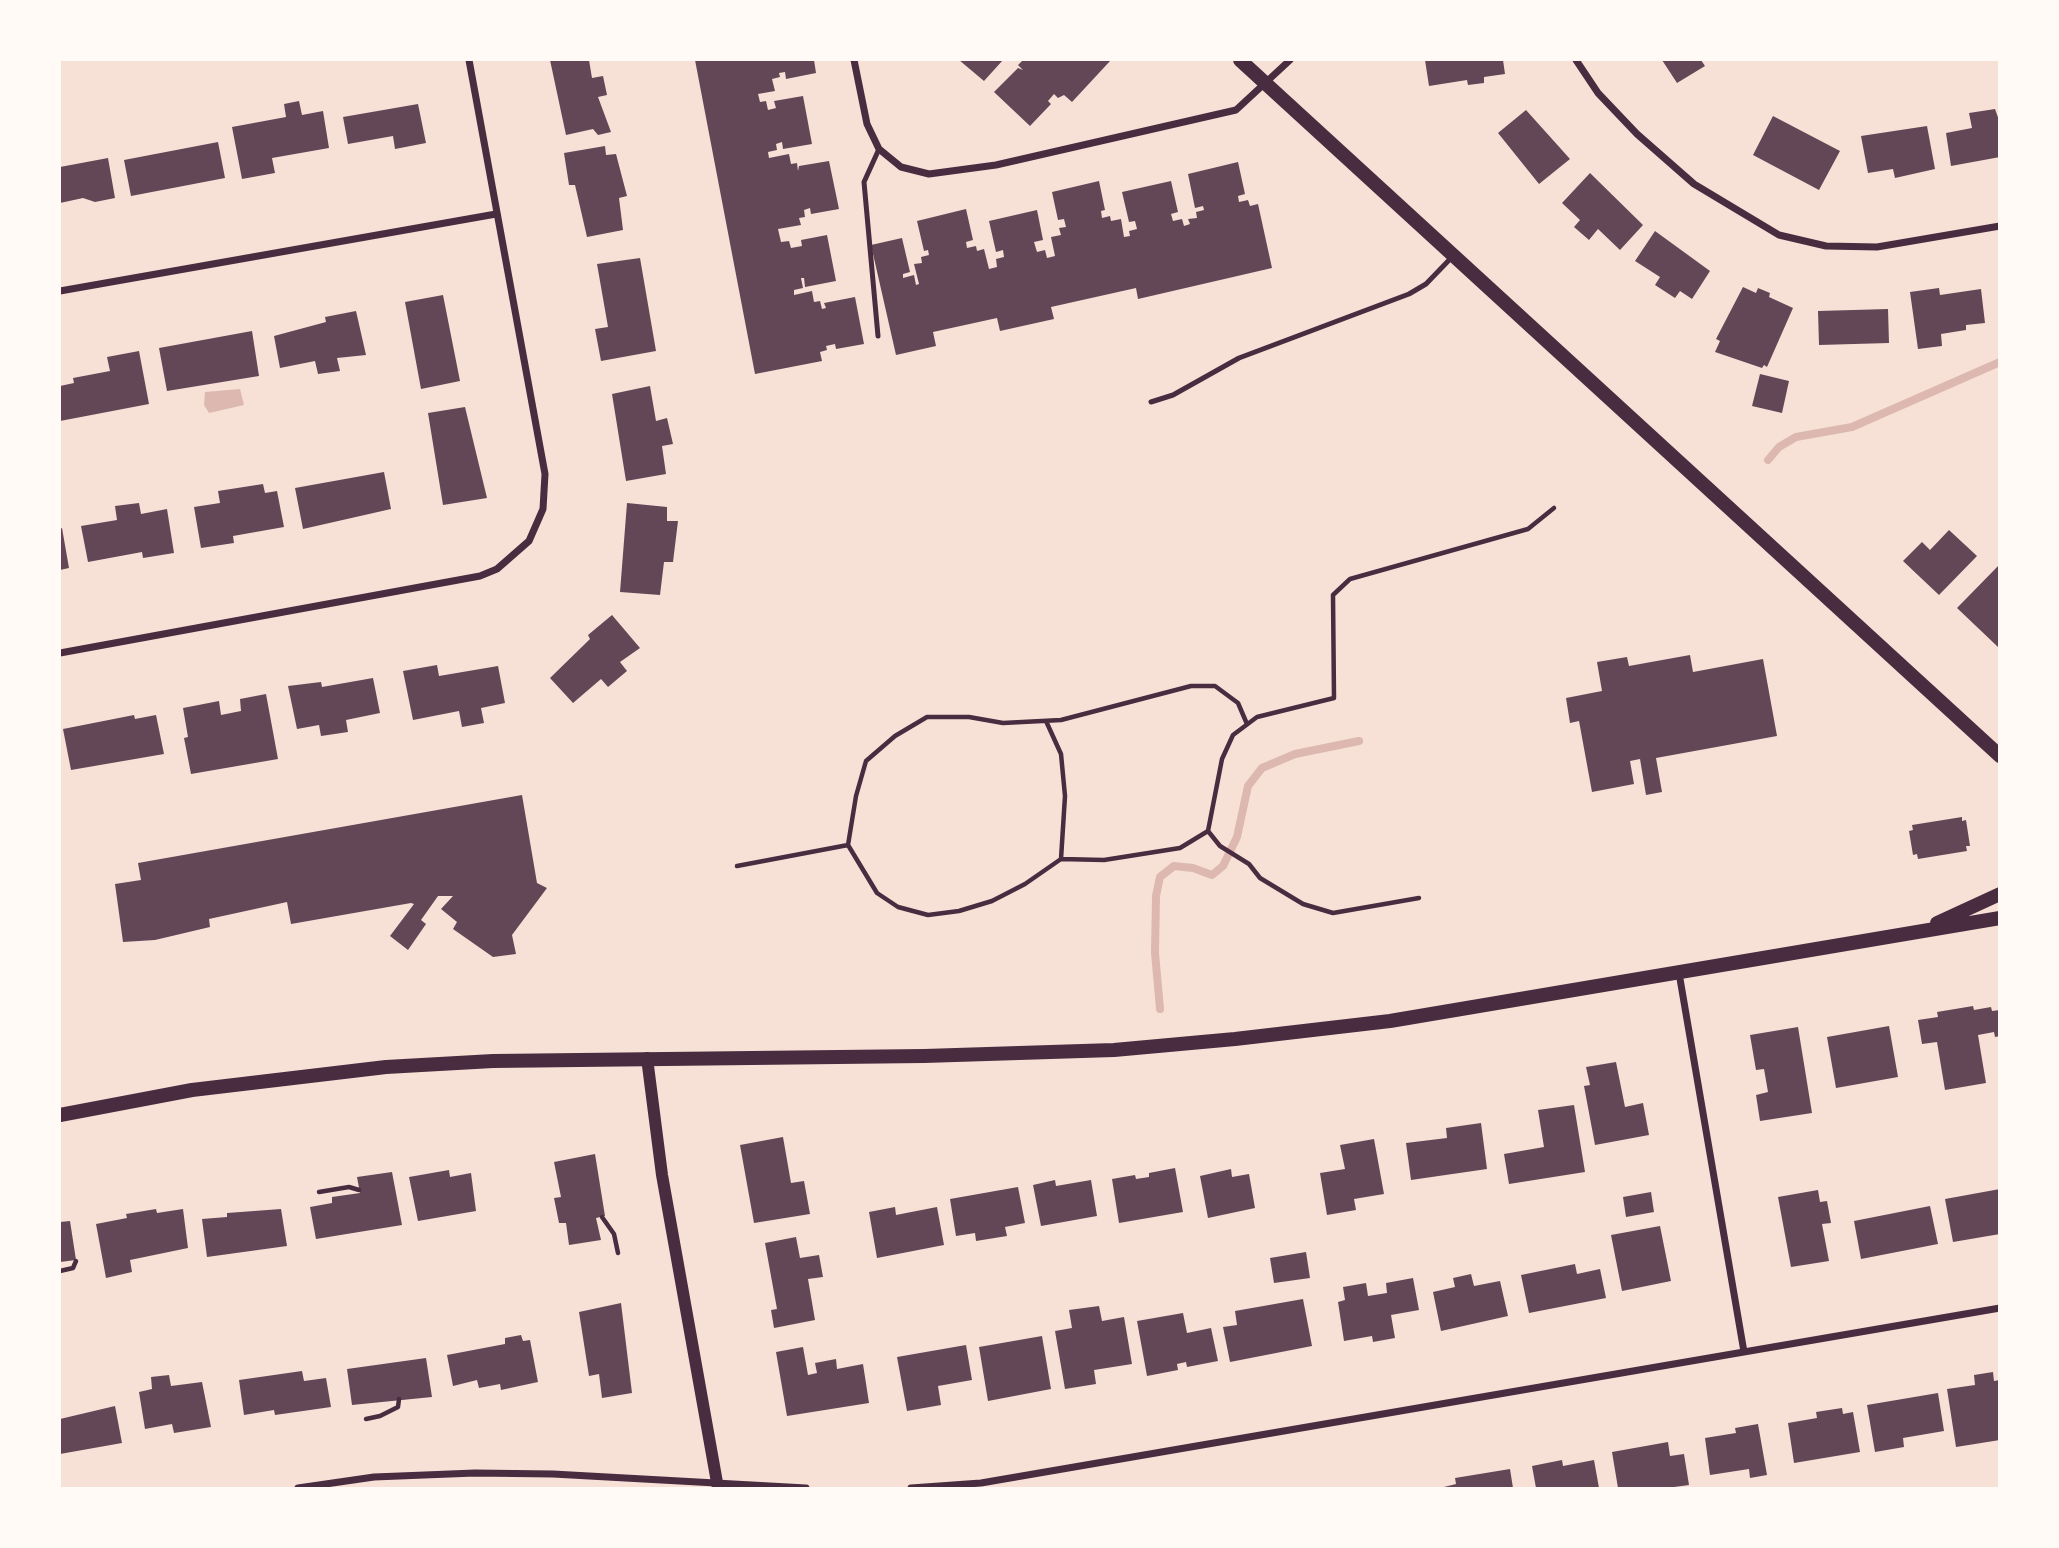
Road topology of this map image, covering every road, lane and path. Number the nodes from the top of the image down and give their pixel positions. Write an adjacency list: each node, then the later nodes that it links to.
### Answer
1 (469, 60): 8 (street)
2 (853, 60): 7 (street)
3 (1240, 60): 6 (main road)
4 (1290, 60): 6 (street)
5 (1576, 60): 9 (street)
6 (1266, 83): 7 (street); 10 (main road)
7 (879, 149): 12 (lane)
8 (496, 214): 11 (street); 15 (street)
9 (2000, 226)
10 (1453, 256): 13 (lane); 18 (main road)
11 (60, 291)
12 (878, 336)
13 (1151, 402)
14 (1554, 508): 17 (path)
15 (60, 653)
16 (1046, 721): 17 (path); 20 (path); 21 (path)
17 (1247, 724): 19 (path)
18 (2000, 756)
19 (1208, 831): 21 (path); 24 (path)
20 (848, 845): 21 (path); 22 (path)
21 (1061, 859)
22 (737, 866)
23 (2000, 894): 26 (main road)
24 (1419, 898)
25 (2000, 918): 26 (main road)
26 (1917, 932): 27 (main road)
27 (1679, 973): 28 (main road); 37 (street)
28 (648, 1058): 29 (main road); 40 (street)
29 (60, 1115)
30 (359, 1189): 31 (path)
31 (319, 1192)
32 (602, 1217): 33 (path)
33 (618, 1253)
34 (76, 1261): 35 (path)
35 (60, 1271)
36 (2000, 1308): 37 (street)
37 (1744, 1352): 44 (street)
38 (399, 1399): 39 (path)
39 (366, 1419)
40 (717, 1486): 41 (street); 43 (street)
41 (314, 1487): 42 (street)
42 (298, 1489)
43 (806, 1489)
44 (911, 1489)

